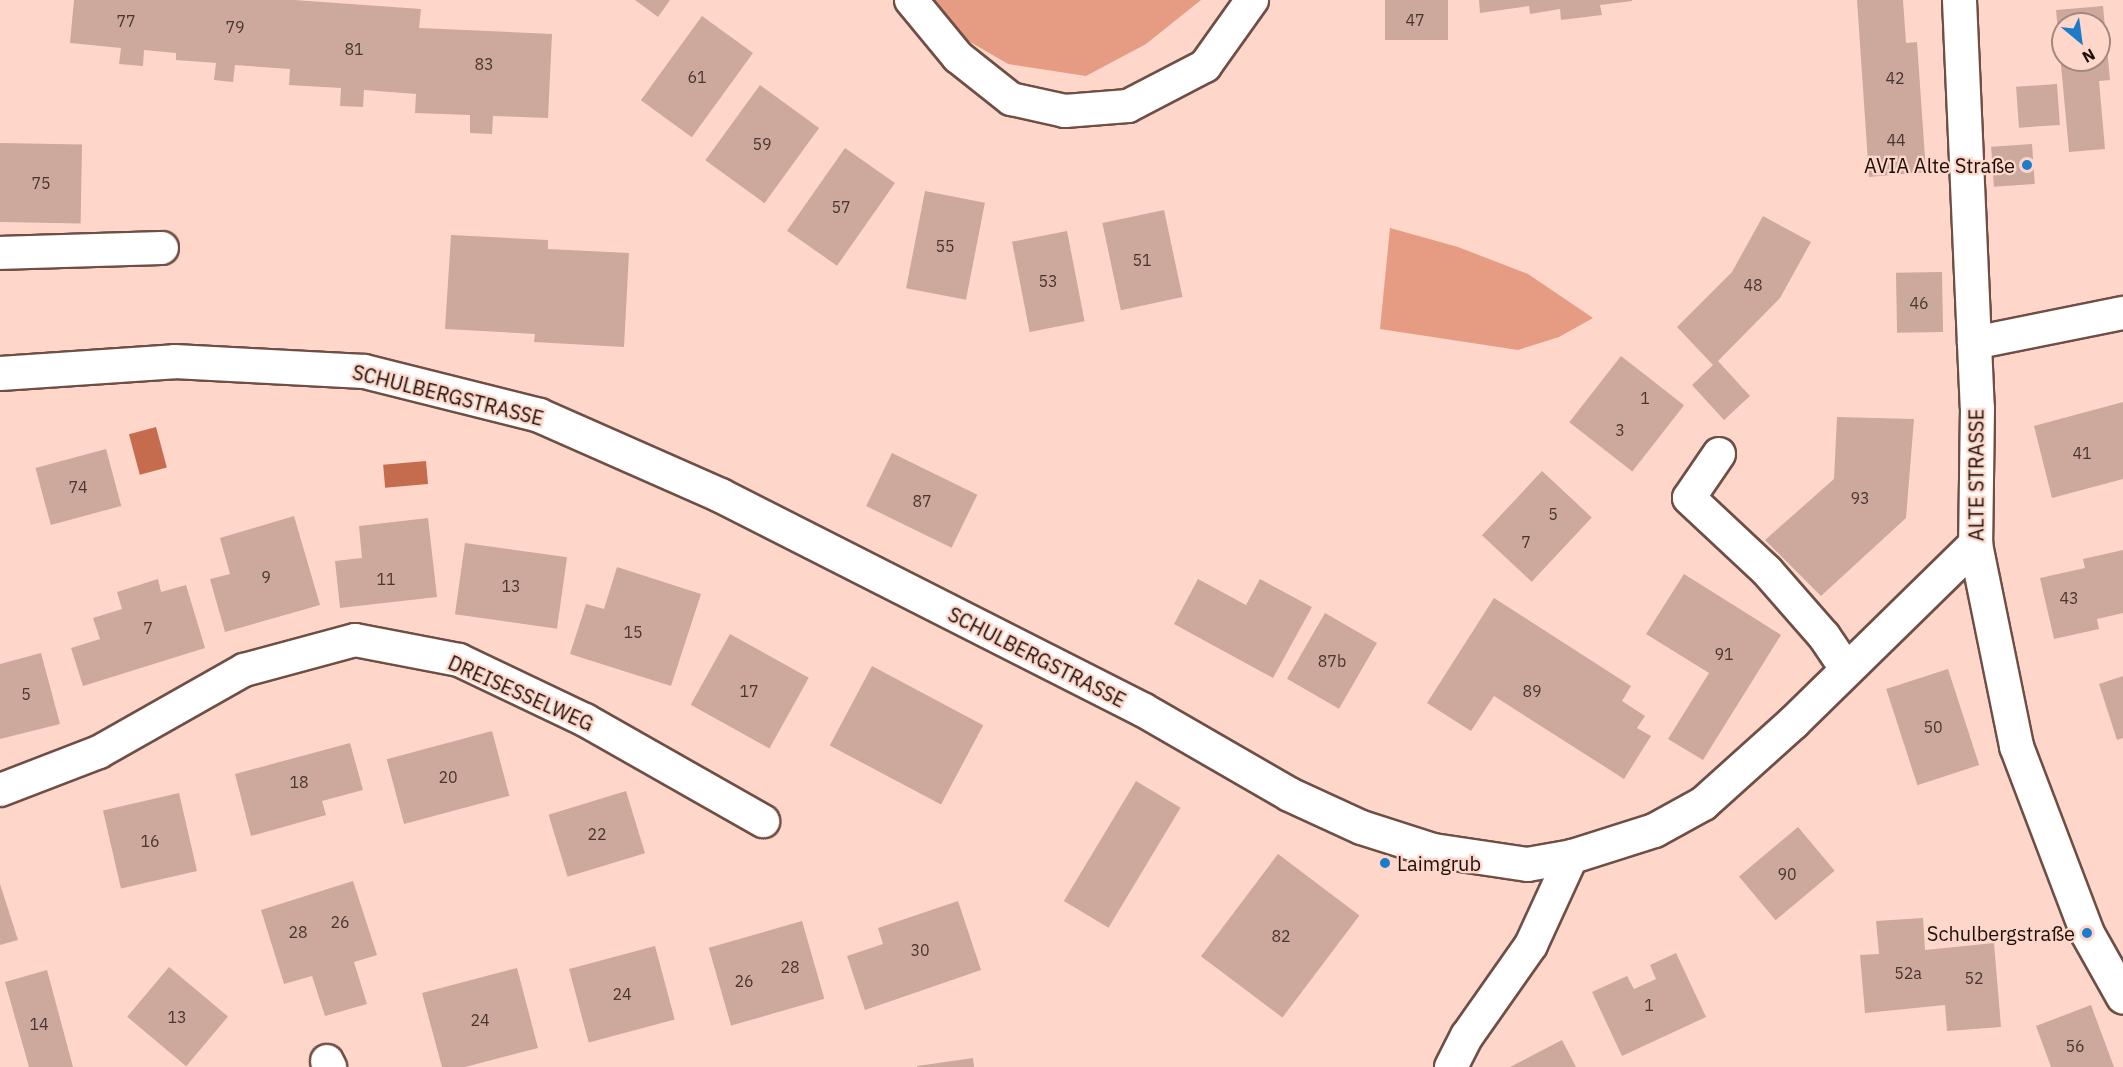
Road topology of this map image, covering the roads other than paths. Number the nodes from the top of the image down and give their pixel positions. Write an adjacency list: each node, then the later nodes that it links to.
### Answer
1 (911, 0): 2 (street)
2 (1252, 0)
3 (1959, 0): 7 (street, ALTE STRASSE)
4 (162, 248): 5 (street)
5 (0, 253)
6 (2123, 313): 7 (street)
7 (1974, 343): 10 (street, ALTE STRASSE)
8 (0, 373): 14 (street, SCHULBERGSTRASSE)
9 (1719, 454): 11 (street)
10 (1975, 544): 11 (street, SCHULBERGSTRASSE); 15 (street, ALTE STRASSE)
11 (1846, 669): 14 (street, SCHULBERGSTRASSE)
12 (0, 790): 13 (street, DREISESSELWEG)
13 (763, 821)
14 (1572, 856): 16 (street)
15 (2123, 997)
16 (1451, 1067)

